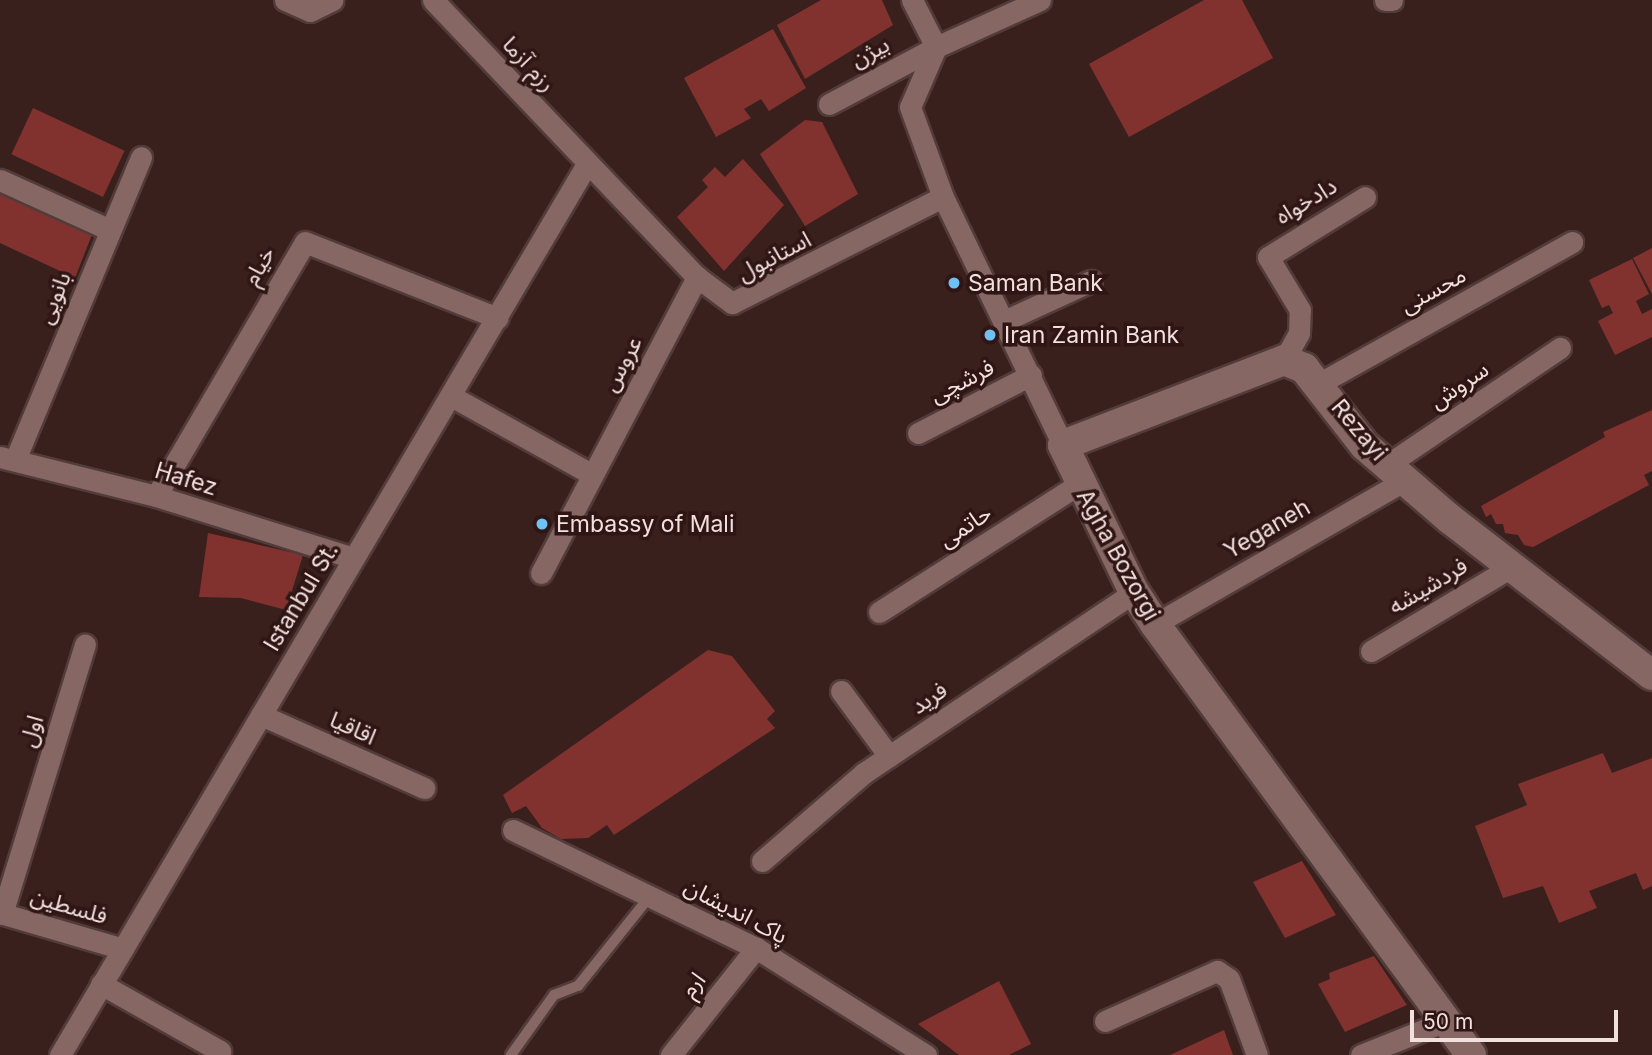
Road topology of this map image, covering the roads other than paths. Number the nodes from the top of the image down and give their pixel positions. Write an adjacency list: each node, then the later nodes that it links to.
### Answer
1 (285, 0): 2 (street)
2 (333, 0)
3 (433, 0): 11 (street, رزم آزما)
4 (912, 0): 8 (street)
5 (1040, 0): 8 (street, بیژن)
6 (1385, 0): 7 (street)
7 (1392, 0)
8 (936, 47): 9 (street, بیژن); 13 (street, Agha Bozorgi)
9 (829, 104)
10 (141, 157): 15 (street, بانویی)
11 (587, 164): 17 (street, استانبول); 19 (street, Istanbul St.)
12 (0, 180): 15 (street)
13 (943, 197): 17 (street, استانبول); 20 (street, Agha Bozorgi)
14 (1365, 197): 22 (street, دادخواه)
15 (110, 230): 28 (street, بانویی)
16 (1572, 242): 24 (street, محسنی)
17 (697, 277): 30 (street, عروس)
18 (1091, 281): 20 (street)
19 (498, 318): 25 (street, Istanbul St.); 32 (street, خیام)
20 (1004, 321): 23 (street, Agha Bozorgi)
21 (1560, 348): 29 (street, سروش)
22 (1284, 360): 24 (street, Rezayi); 27 (street)
23 (1031, 375): 26 (street, فرشچی); 27 (street, Agha Bozorgi)
24 (1320, 383): 29 (street, Rezayi)
25 (451, 396): 30 (street); 33 (street, Istanbul St.)
26 (918, 433)
27 (1063, 445): 31 (street, Agha Bozorgi)
28 (8, 458): 32 (street, Hafez)
29 (1396, 473): 34 (street, Rezayi); 38 (street, Yeganeh)
30 (593, 475): 35 (street, عروس)
31 (1079, 484): 36 (street, Agha Bozorgi); 37 (street, حاتمی)
32 (156, 496): 33 (street, Hafez)
33 (354, 558): 43 (street, Istanbul St.)
34 (1513, 566): 40 (street, فردشیشه); 41 (street, Rezayi)
35 (541, 573)
36 (1134, 592): 38 (street, Agha Bozorgi); 44 (street, فرید)
37 (879, 612)
38 (1155, 624): 54 (street, Agha Bozorgi)
39 (85, 644): 49 (street, اول)
40 (1371, 650)
41 (1652, 675)
42 (841, 691): 44 (street)
43 (261, 715): 45 (street, اقاقیا); 51 (street, Istanbul St.)
44 (889, 756): 47 (street, فرید)
45 (424, 788)
46 (513, 830): 48 (street, پاک اندیشان)
47 (762, 860)
48 (650, 896): 50 (street, پاک اندیشان); 57 (lane)
49 (1, 914): 51 (street, فلسطین)
50 (756, 948): 58 (street, ارم); 59 (street, پاک اندیشان)
51 (123, 949): 52 (street, Istanbul St.)
52 (102, 984): 55 (street); 56 (street, Istanbul St.)
53 (1105, 1021): 60 (street)
54 (1443, 1021): 61 (street); 62 (street, Agha Bozorgi)
55 (220, 1051)
56 (60, 1055)
57 (511, 1055)
58 (671, 1055)
59 (926, 1055)
60 (1257, 1055)
61 (1361, 1055)
62 (1471, 1055)

